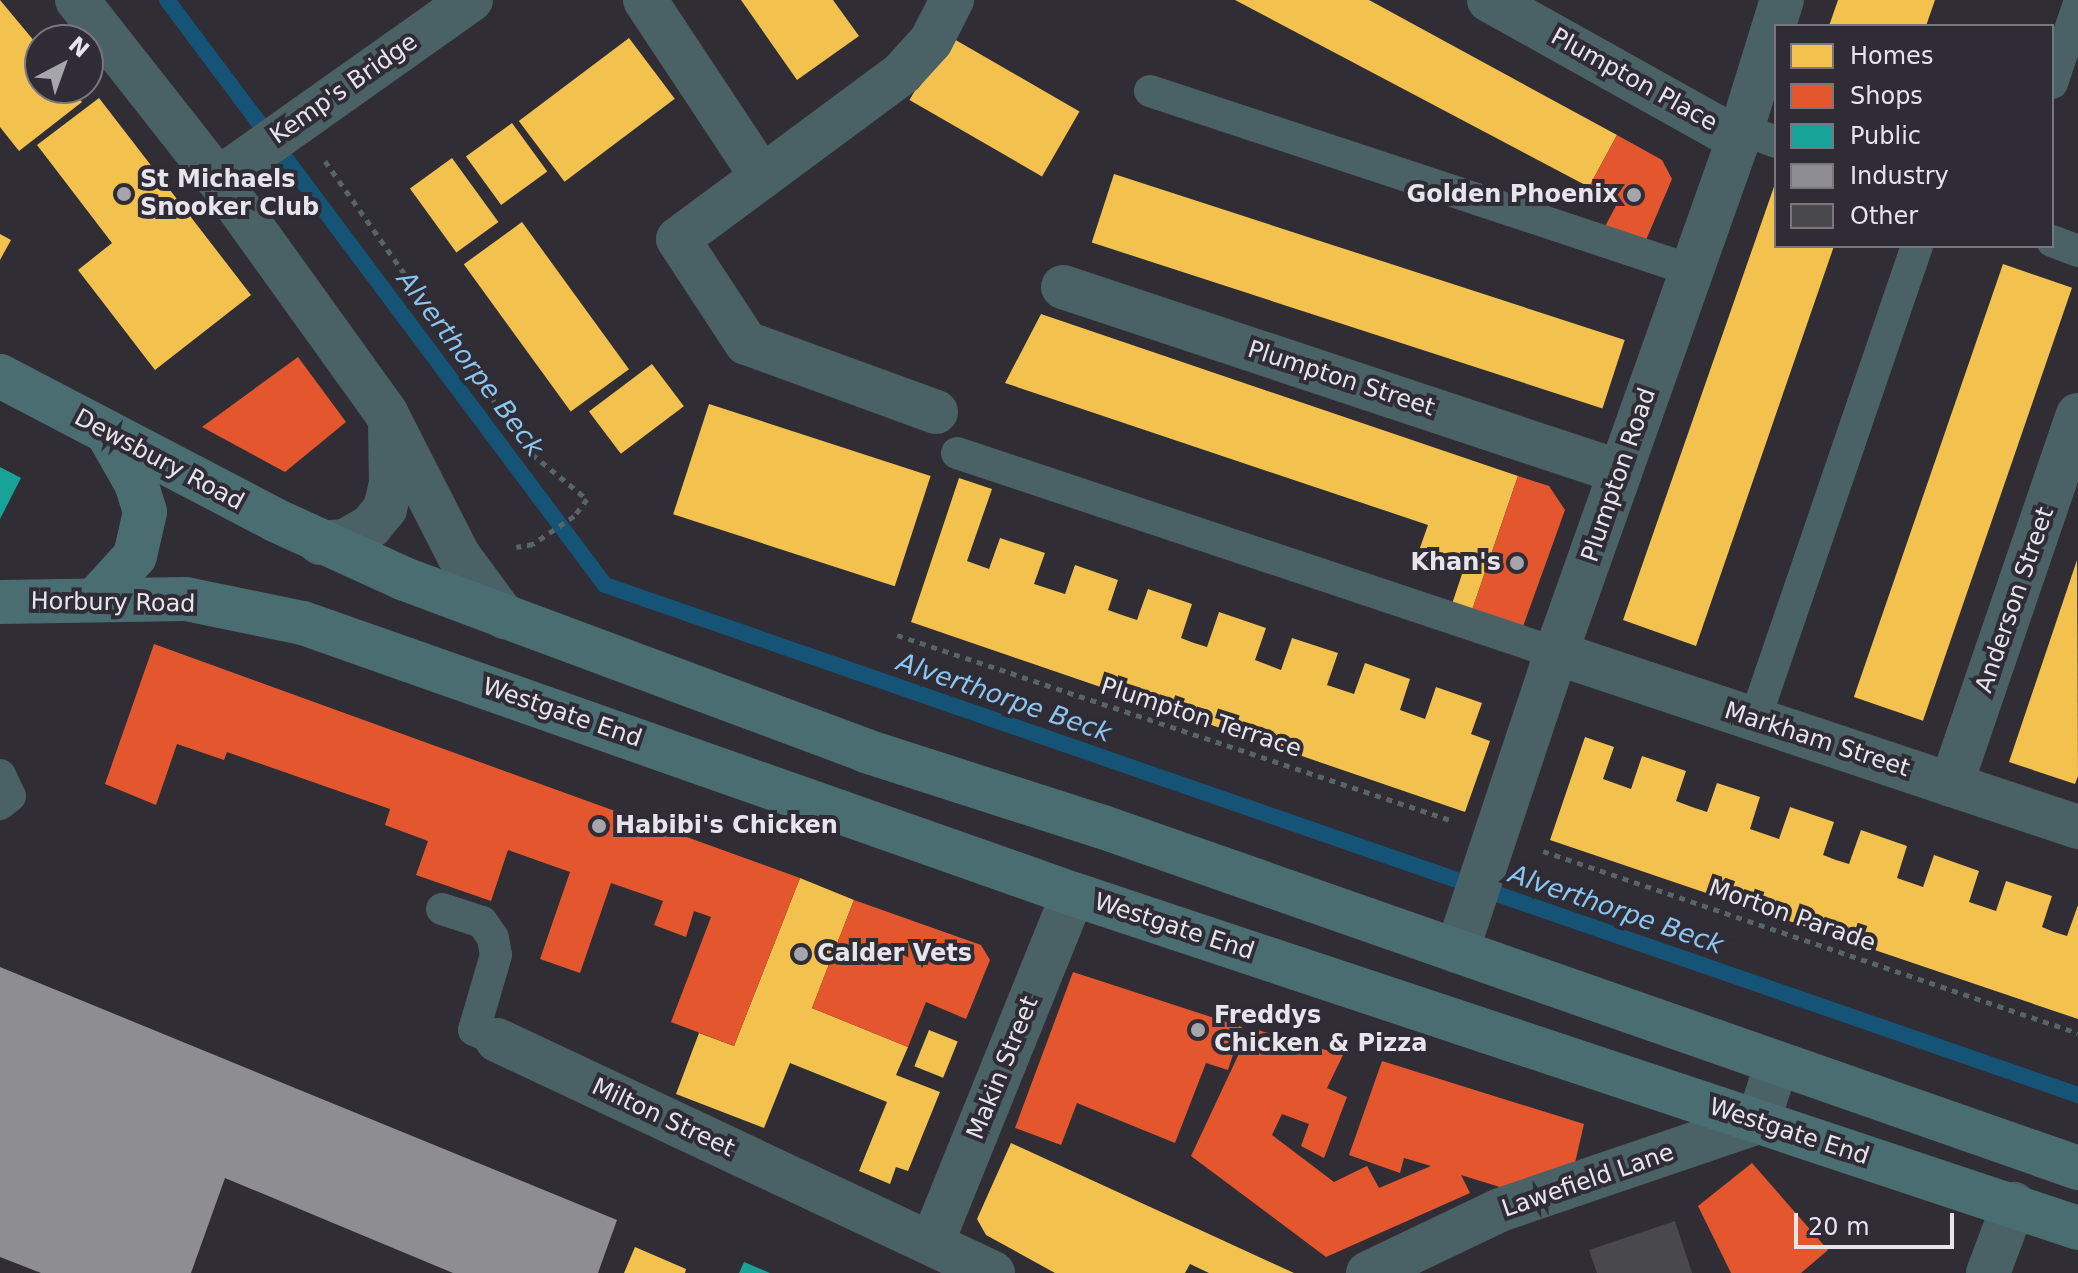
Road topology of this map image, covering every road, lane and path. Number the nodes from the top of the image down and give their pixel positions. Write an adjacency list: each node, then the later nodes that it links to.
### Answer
1 (77, 0): 15 (street)
2 (471, 0): 12 (street, Kemp's Bridge)
3 (645, 0): 14 (street)
4 (952, 0): 14 (street)
5 (1489, 0): 13 (street, Plumpton Place)
6 (1782, 0): 8 (street, Plumpton Road)
7 (2078, 6): 10 (lane)
8 (1777, 24)
9 (1774, 35): 13 (street, Plumpton Road)
10 (2054, 77)
11 (1150, 91): 19 (lane)
12 (297, 121): 15 (street, Kemp's Bridge); 29 (path)
13 (1751, 136): 19 (street, Plumpton Road)
14 (762, 177): 22 (street)
15 (218, 179): 24 (street)
16 (2054, 242): 18 (lane)
17 (1916, 248): 36 (lane)
18 (2078, 251)
19 (1691, 270): 27 (street, Plumpton Road)
20 (1063, 287): 27 (street, Plumpton Street)
21 (0, 376): 25 (highway, Dewsbury Road)
22 (936, 412)
23 (2078, 415): 38 (street, Anderson Street)
24 (391, 423): 28 (street); 33 (street)
25 (108, 434): 28 (highway, Dewsbury Road); 30 (highway)
26 (957, 453): 35 (lane)
27 (1620, 472): 35 (street, Plumpton Road)
28 (320, 543): 33 (highway)
29 (533, 544)
30 (95, 600): 31 (highway, Horbury Road); 32 (highway, Horbury Road)
31 (0, 602)
32 (273, 616): 42 (highway, Westgate End)
33 (504, 617): 44 (highway)
34 (897, 635): 41 (path, Plumpton Terrace)
35 (1556, 653): 36 (street, Markham Street); 41 (street, Plumpton Road)
36 (1755, 719): 38 (street, Markham Street)
37 (0, 775): 39 (lane)
38 (1951, 785): 40 (street, Markham Street)
39 (0, 804)
40 (2078, 827)
41 (1493, 834): 44 (street, Plumpton Road); 45 (path, Morton Parade)
42 (1073, 894): 47 (highway, Westgate End); 53 (street, Makin Street)
43 (442, 909): 46 (lane, Milton Street)
44 (1460, 943): 47 (highway); 48 (highway)
45 (2078, 1033)
46 (497, 1040): 53 (street, Milton Street)
47 (1552, 1053): 49 (highway, Westgate End)
48 (1776, 1066): 49 (street); 50 (highway)
49 (1758, 1122): 51 (highway, Westgate End); 55 (street, Lawefield Lane)
50 (2078, 1168)
51 (2014, 1204): 52 (highway, Westgate End); 56 (street)
52 (2078, 1228)
53 (932, 1243): 54 (street, Milton Street)
54 (993, 1273)
55 (1368, 1273)
56 (1988, 1273)

